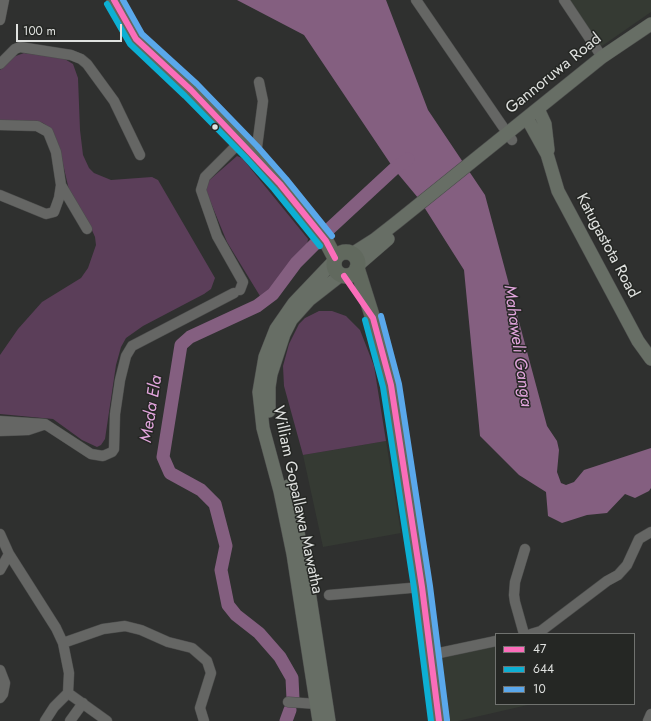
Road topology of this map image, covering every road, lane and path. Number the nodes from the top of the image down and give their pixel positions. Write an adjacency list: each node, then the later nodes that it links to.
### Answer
1 (4, 0): 5 (street)
2 (114, 0): 15 (highway)
3 (416, 0): 14 (street)
4 (564, 0): 8 (street)
5 (0, 20)
6 (651, 24): 8 (main road, Gannoruwa Road)
7 (651, 34): 11 (main road, Gannoruwa Road)
8 (602, 57): 11 (main road, Gannoruwa Road)
9 (0, 64): 16 (street)
10 (260, 82): 15 (street)
11 (540, 112): 12 (main road, Gannoruwa Road); 17 (main road, Katugastota Road)
12 (529, 121): 14 (main road, Gannoruwa Road); 17 (main road, Katugastota Road)
13 (0, 125): 18 (street)
14 (510, 137): 21 (main road, Gannoruwa Road)
15 (246, 147): 21 (highway); 26 (street)
16 (140, 155)
17 (550, 166): 24 (main road, Katugastota Road)
18 (61, 184): 19 (street); 20 (street)
19 (0, 195)
20 (87, 229)
21 (347, 260): 22 (highway); 23 (highway); 45 (main road, William Gopallawa Mawatha)
22 (342, 275): 23 (highway); 52 (main road, William Gopallawa Mawatha)
23 (373, 318): 33 (highway)
24 (651, 359)
25 (0, 421): 26 (street)
26 (45, 424): 27 (street)
27 (0, 431)
28 (651, 532): 36 (street)
29 (0, 534): 31 (street)
30 (525, 549): 35 (street)
31 (9, 554): 32 (street); 38 (street)
32 (0, 570)
33 (422, 587): 34 (street); 39 (highway)
34 (329, 595)
35 (524, 633)
36 (534, 633)
37 (495, 641): 39 (street)
38 (63, 643): 41 (street); 50 (street)
39 (430, 655): 53 (highway)
40 (0, 670): 42 (street)
41 (68, 693): 44 (street); 47 (street)
42 (0, 698)
43 (288, 702): 45 (street)
44 (83, 703): 48 (street); 49 (street)
45 (317, 704): 51 (main road, William Gopallawa Mawatha)
46 (651, 714): 54 (street)
47 (45, 721)
48 (70, 721)
49 (107, 721)
50 (204, 721)
51 (319, 721)
52 (329, 721)
53 (439, 721)
54 (648, 721)

